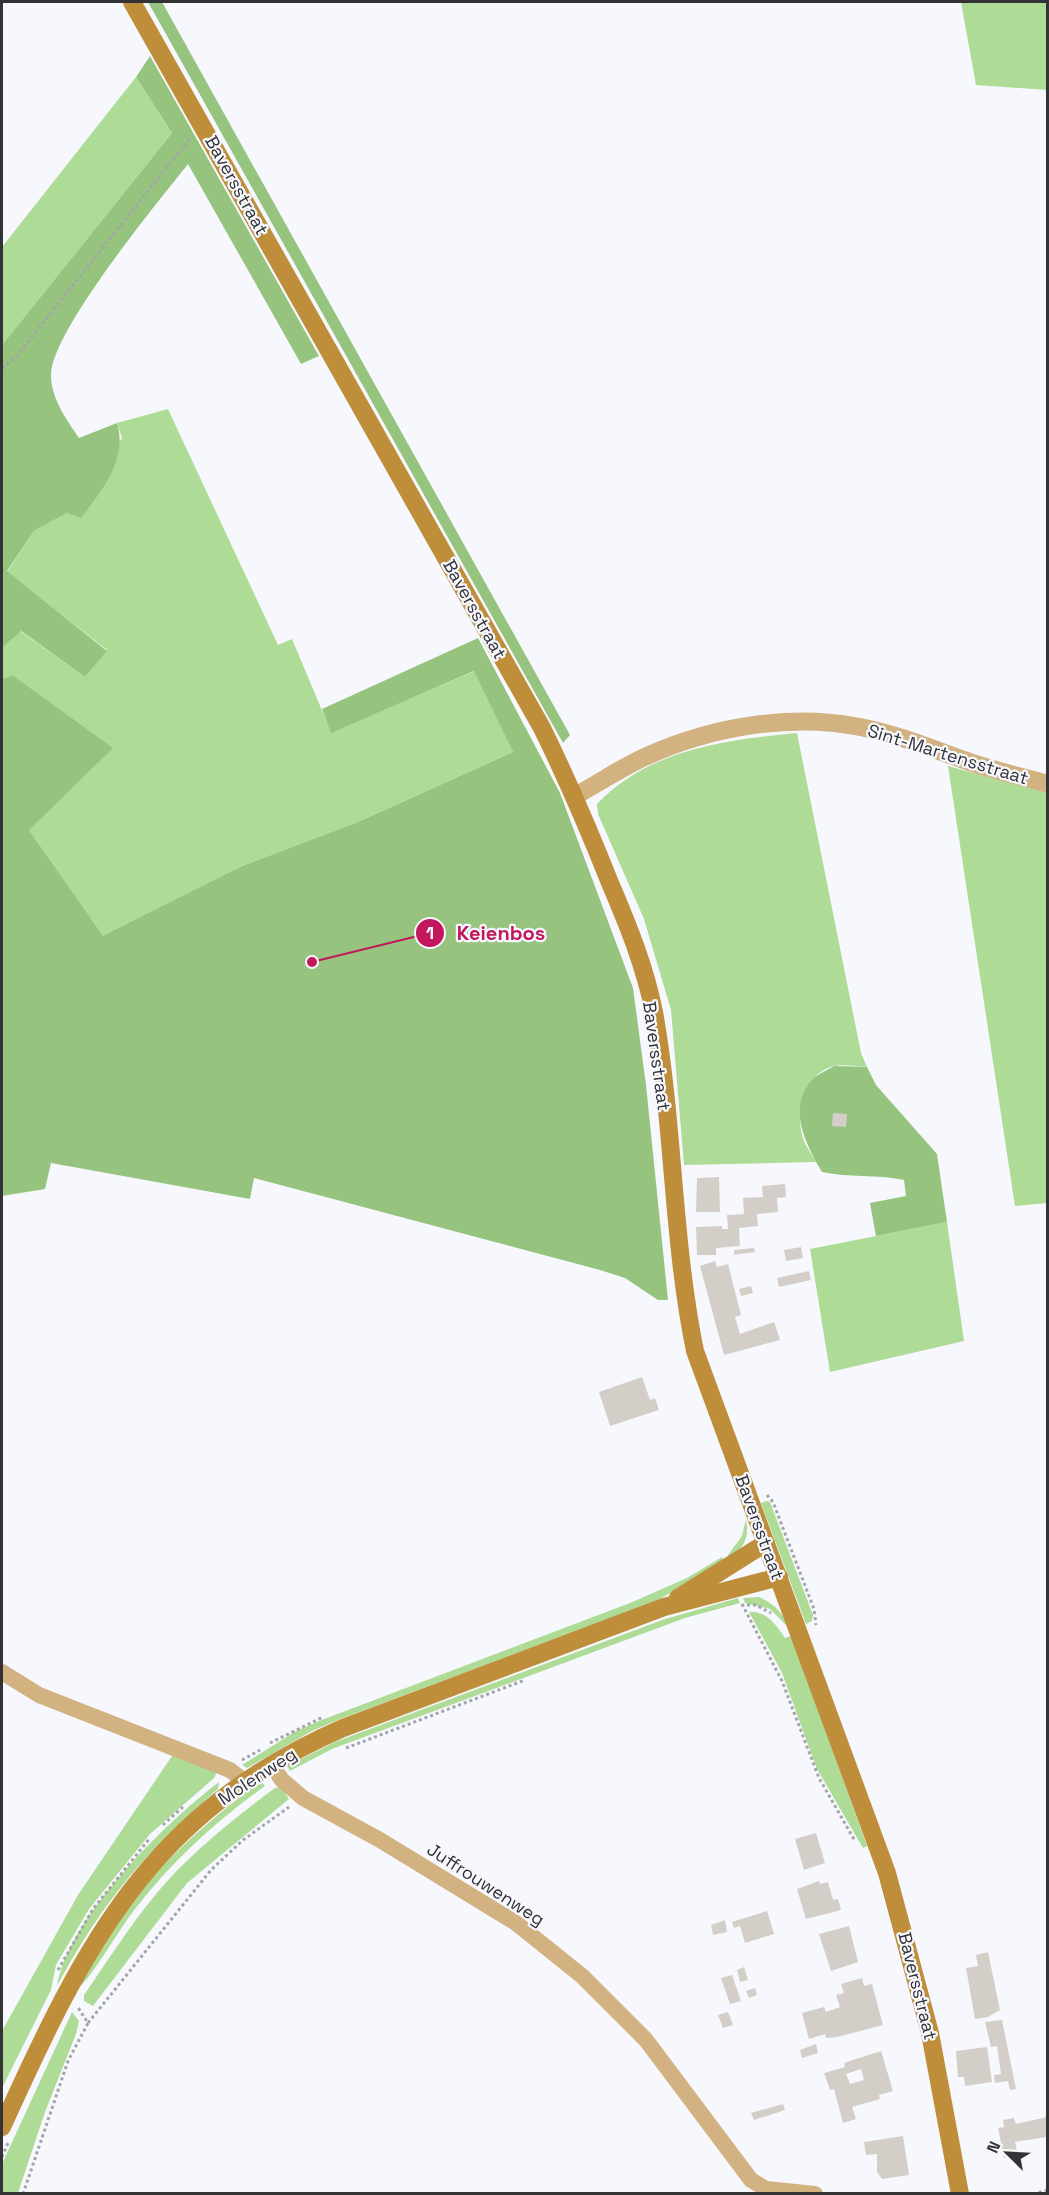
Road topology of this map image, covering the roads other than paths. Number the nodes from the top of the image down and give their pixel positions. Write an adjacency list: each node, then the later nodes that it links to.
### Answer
1 (132, 2): 3 (main road, Baversstraat)
2 (1047, 784): 3 (street, Sint-Martensstraat)
3 (575, 796): 4 (main road, Baversstraat)
4 (766, 1544): 5 (main road, Baversstraat); 6 (main road, Molenweg)
5 (779, 1577): 6 (main road, Molenweg); 12 (main road, Baversstraat)
6 (664, 1607): 8 (main road, Molenweg)
7 (2, 1672): 9 (street)
8 (271, 1764): 9 (main road, Molenweg); 11 (street, Juffrouwenweg)
9 (237, 1775): 10 (main road, Molenweg)
10 (2, 2127)
11 (815, 2193)
12 (960, 2193)

